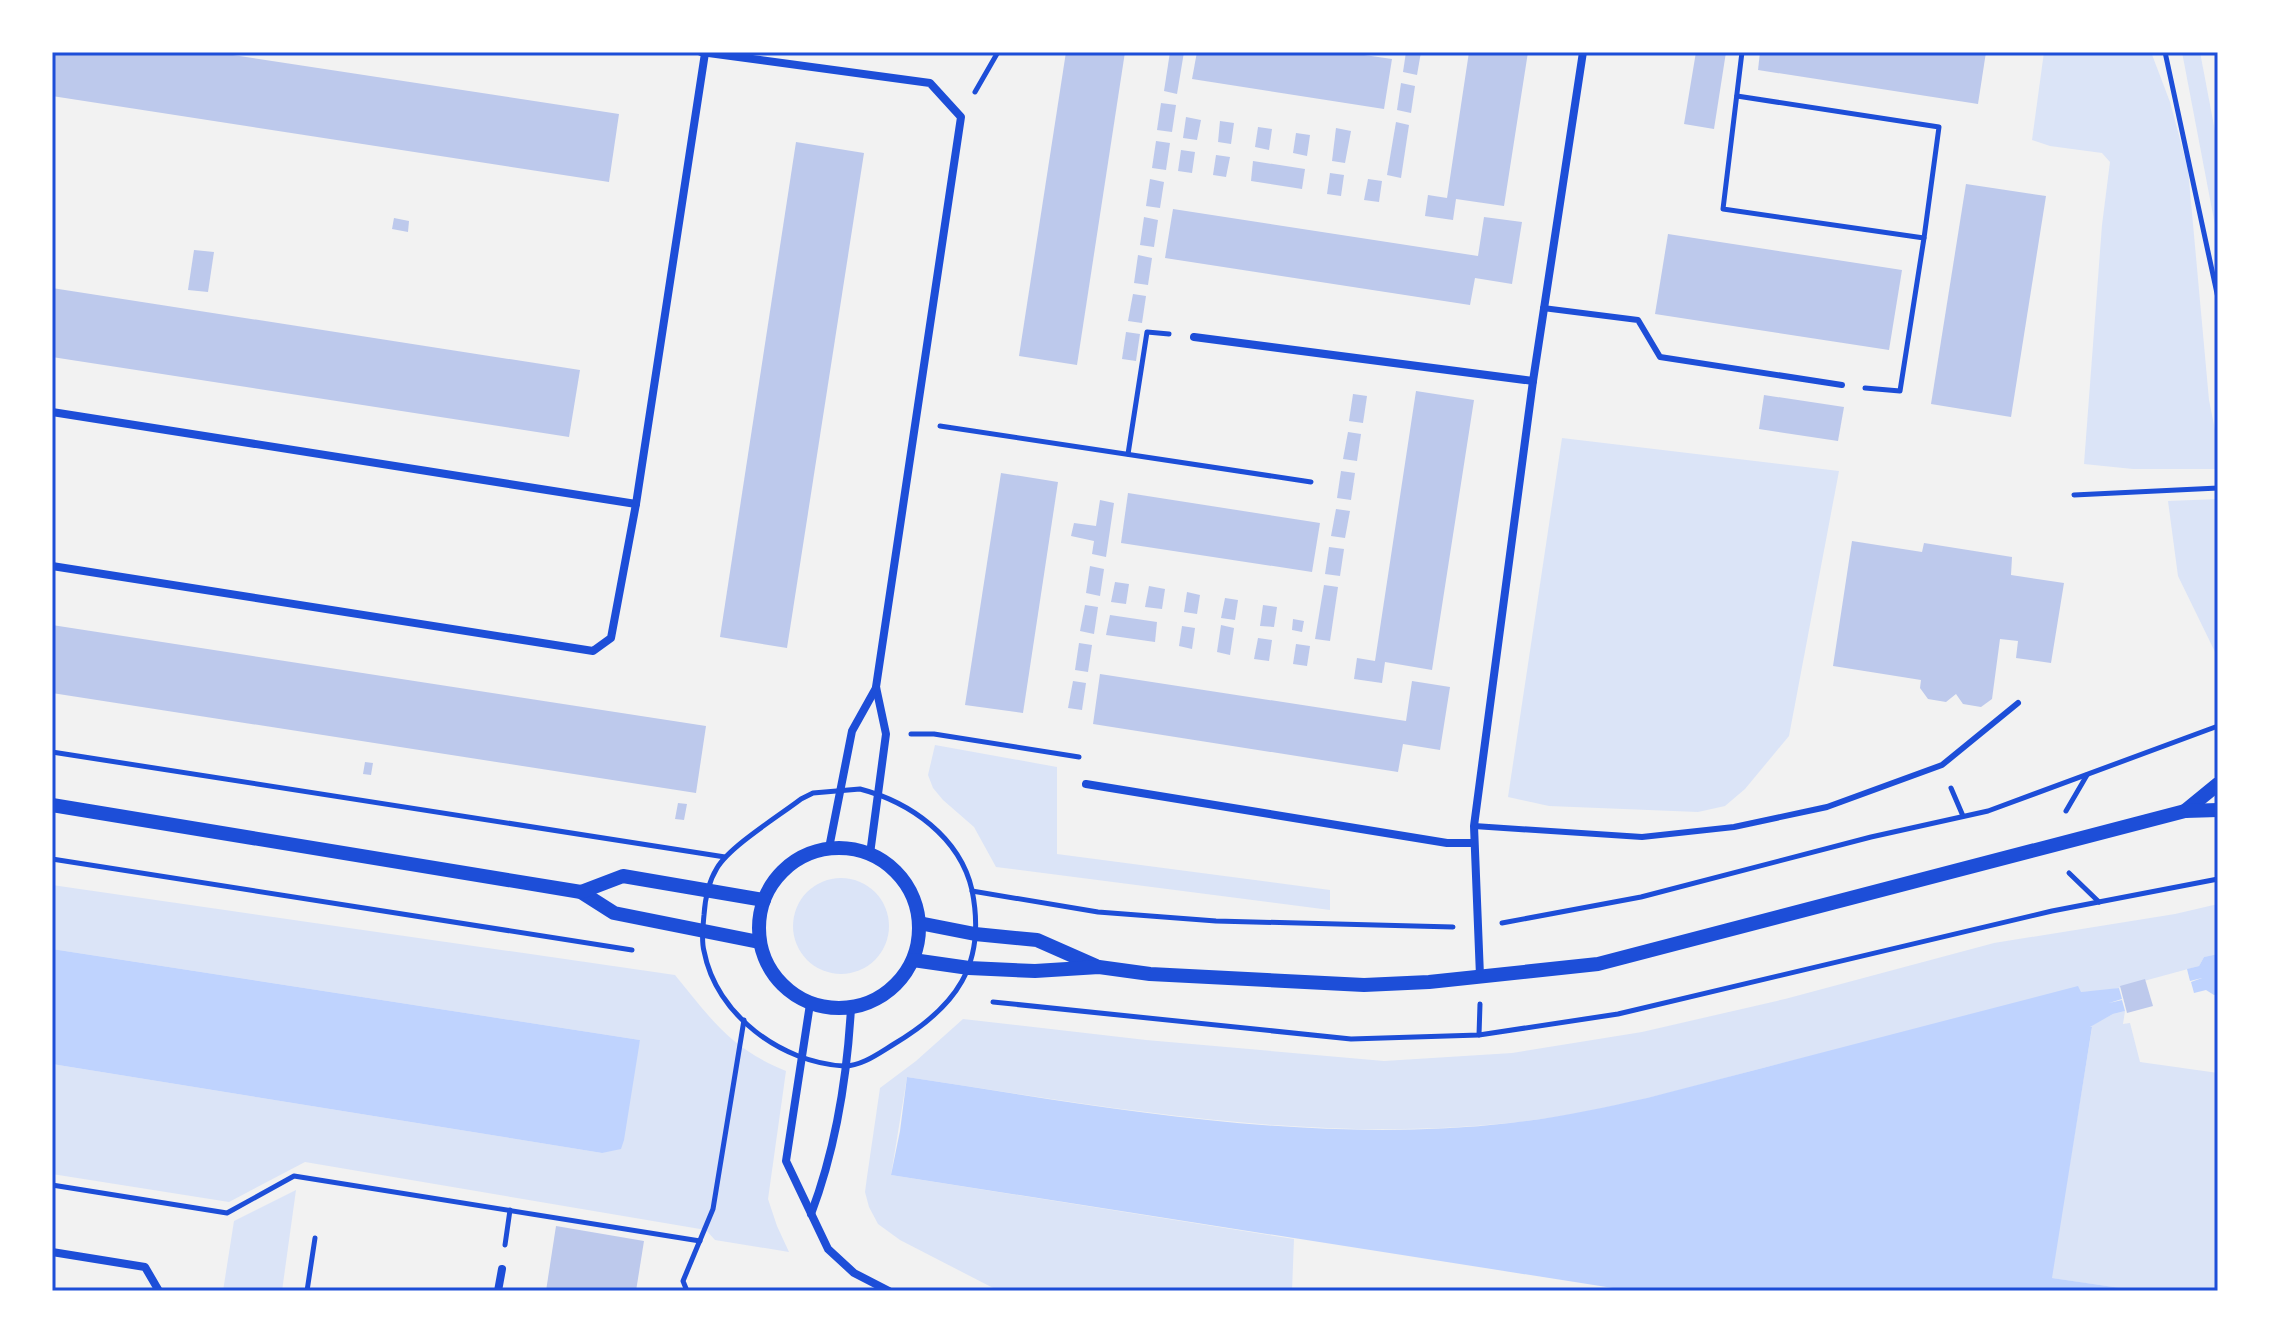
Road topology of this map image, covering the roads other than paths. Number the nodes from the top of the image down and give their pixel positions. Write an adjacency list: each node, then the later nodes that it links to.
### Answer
1 (702, 52): 8 (street); 10 (street)
2 (1583, 52): 3 (street)
3 (1543, 308): 5 (street); 6 (lane)
4 (1194, 337): 5 (street)
5 (1533, 381): 17 (street)
6 (1842, 385)
7 (52, 412): 8 (street)
8 (636, 504): 9 (street)
9 (52, 566)
10 (876, 687): 19 (street); 20 (street)
11 (2018, 703): 17 (lane)
12 (1086, 784): 18 (street)
13 (2218, 784): 16 (street)
14 (52, 805): 21 (street)
15 (2218, 810): 16 (street)
16 (2185, 811): 27 (street)
17 (1474, 826): 18 (street)
18 (1473, 843): 27 (street)
19 (829, 848): 20 (street); 22 (street)
20 (870, 854): 23 (street)
21 (581, 892): 22 (street); 24 (street)
22 (764, 900): 24 (street)
23 (919, 923): 25 (street); 26 (street)
24 (759, 942): 28 (street)
25 (913, 960): 26 (street); 29 (street)
26 (1099, 967): 27 (street)
27 (1480, 976)
28 (810, 1004): 29 (street); 30 (street)
29 (851, 1008): 30 (street)
30 (811, 1214): 35 (street)
31 (52, 1252): 33 (street)
32 (502, 1269): 34 (street)
33 (159, 1291)
34 (498, 1291)
35 (889, 1291)

